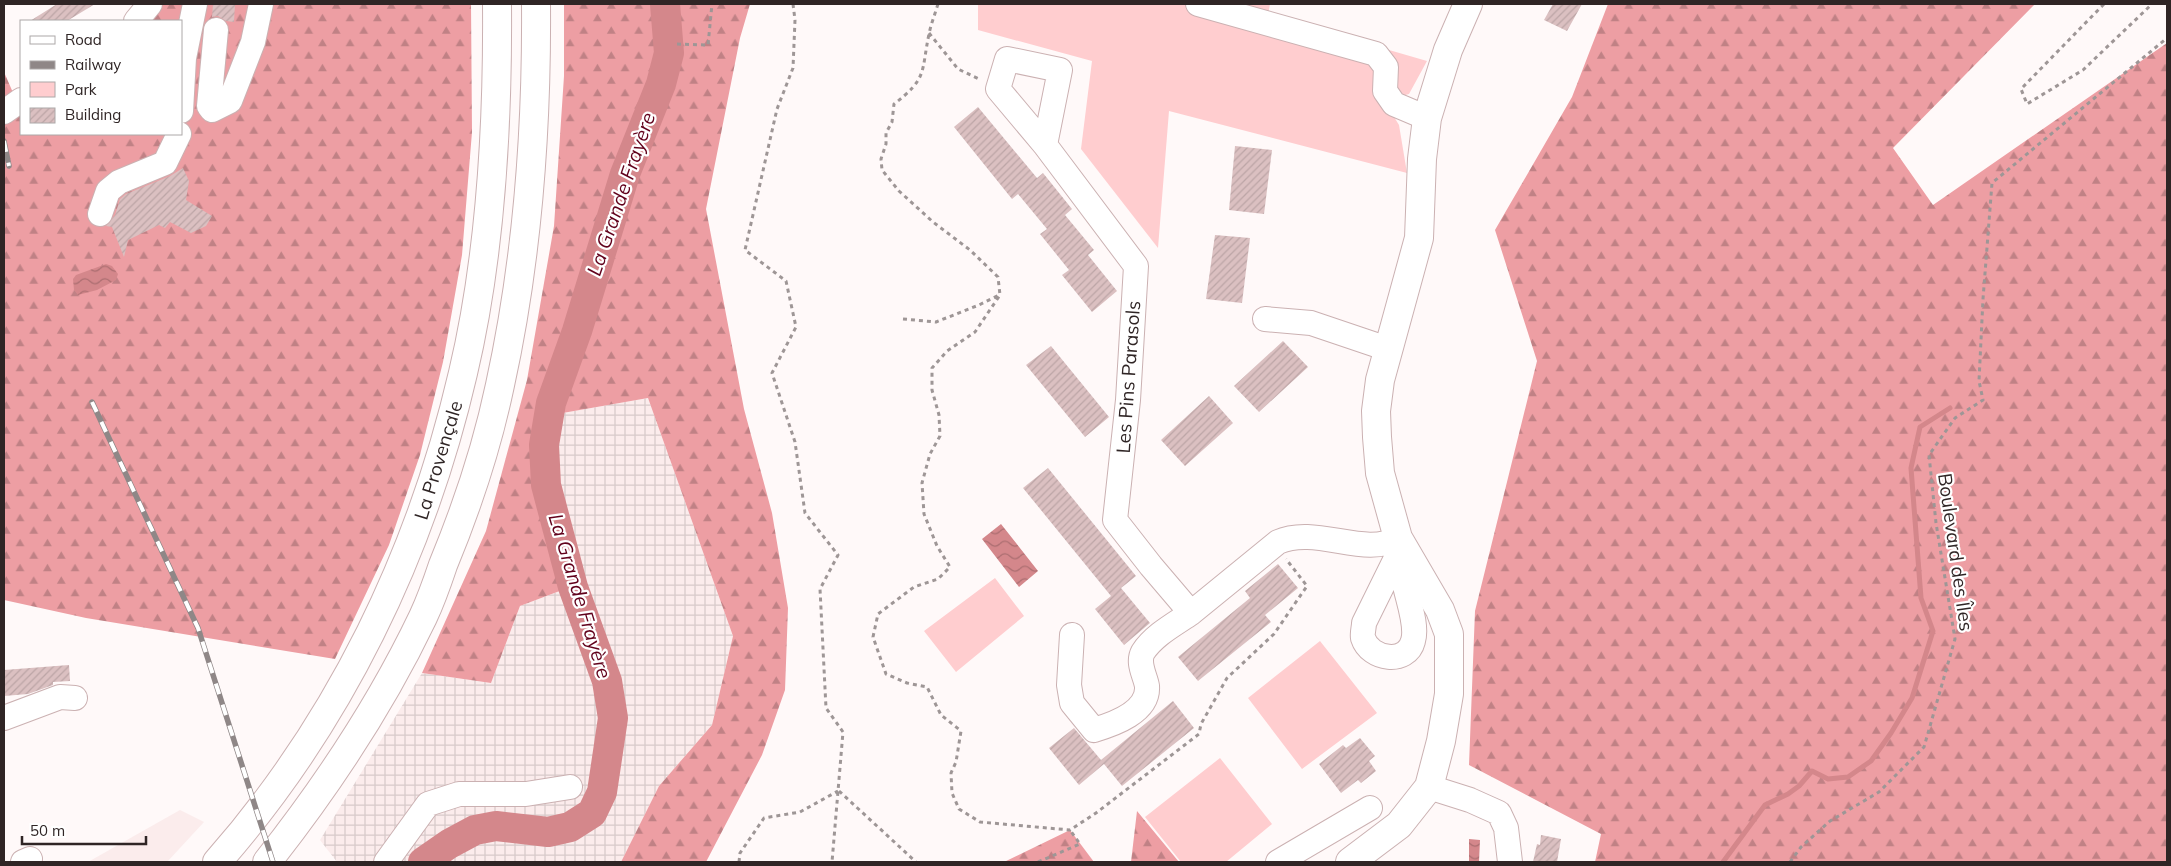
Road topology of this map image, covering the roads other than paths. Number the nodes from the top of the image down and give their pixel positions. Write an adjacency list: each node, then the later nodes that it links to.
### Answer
1 (150, 4): 9 (street)
2 (195, 4): 11 (street)
3 (261, 4): 10 (street)
4 (497, 4): 28 (main road, La Provençale)
5 (536, 4): 29 (main road, La Provençale)
6 (1198, 4): 8 (street)
7 (1468, 4): 14 (main road)
8 (1244, 10): 14 (street)
9 (137, 20)
10 (216, 30)
11 (182, 93)
12 (20, 101): 13 (street)
13 (4, 112)
14 (1427, 118): 19 (main road)
15 (179, 135): 17 (street)
16 (1045, 145): 16 (street, Les Pins Parasols); 21 (street, Les Pins Parasols)
17 (100, 214)
18 (1265, 319): 19 (street)
19 (1388, 349): 20 (main road)
20 (1400, 542): 21 (street); 26 (main road)
21 (1191, 613): 22 (street)
22 (1072, 635)
23 (75, 698): 24 (street)
24 (4, 718)
25 (570, 787): 30 (street)
26 (1429, 787): 32 (main road); 33 (street)
27 (1370, 808): 31 (street)
28 (217, 862)
29 (267, 862)
30 (386, 862)
31 (1278, 862)
32 (1350, 862)
33 (1510, 862)

